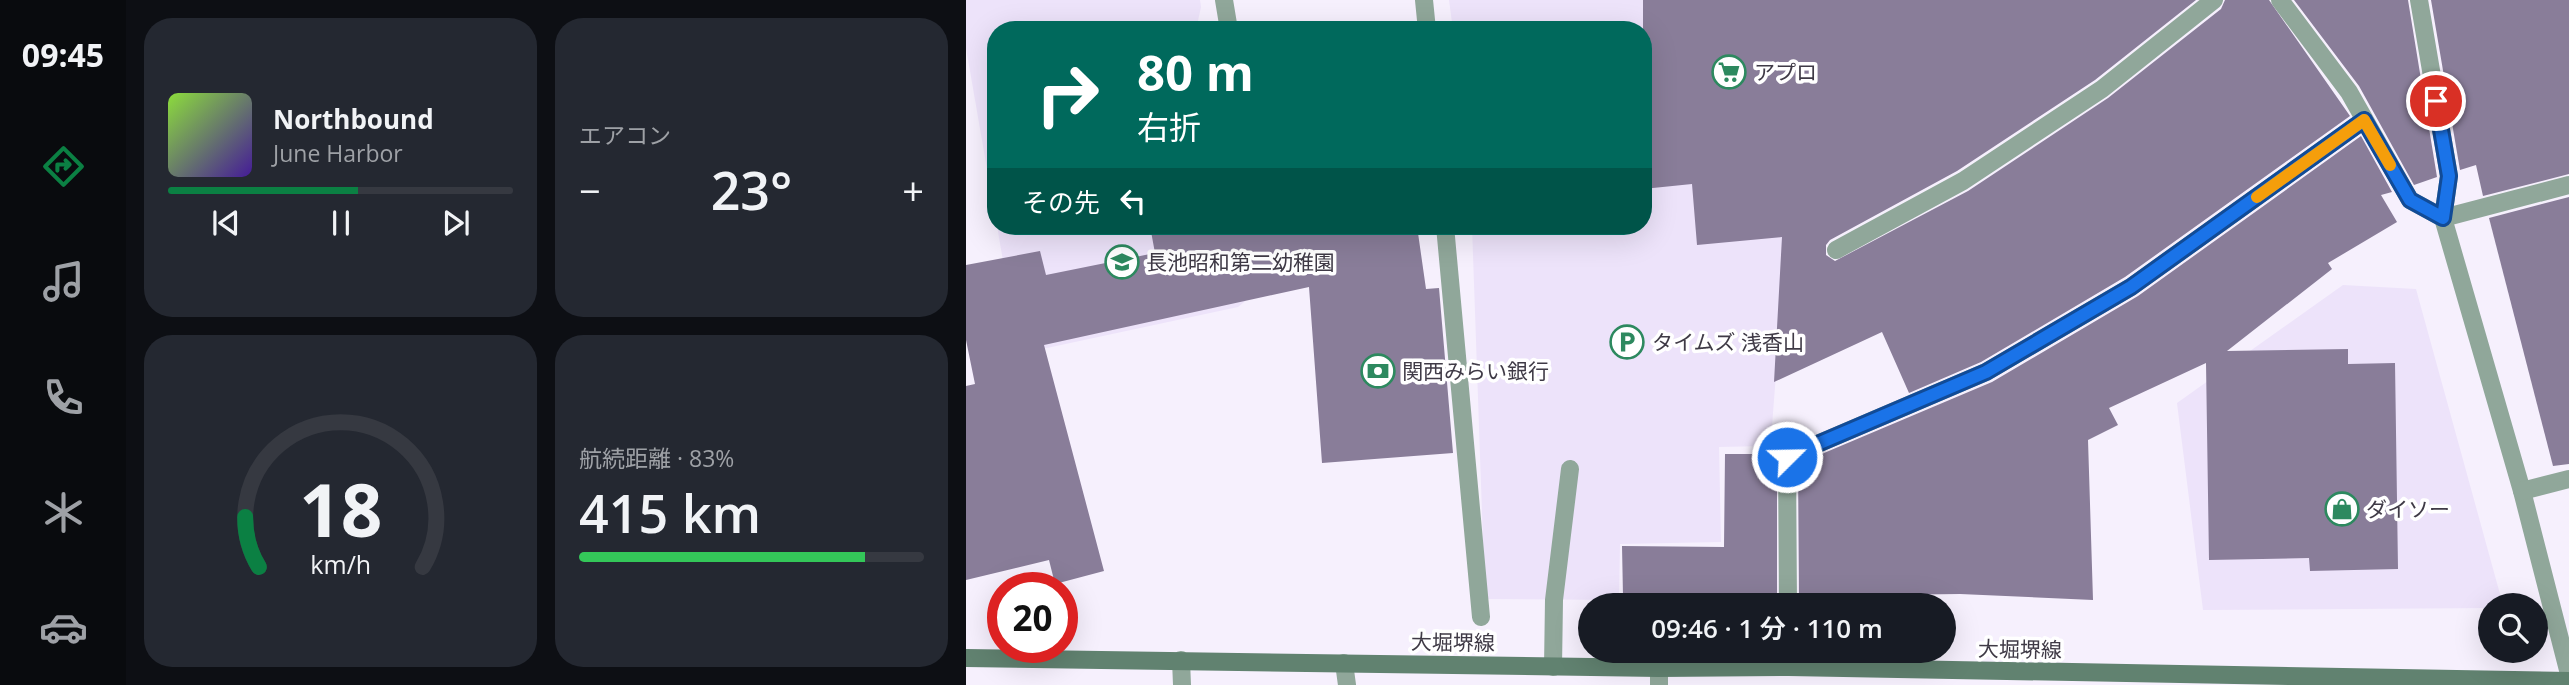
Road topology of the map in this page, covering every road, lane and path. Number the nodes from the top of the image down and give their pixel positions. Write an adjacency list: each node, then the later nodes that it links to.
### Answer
1 (1224, 0): 6 (street)
2 (1424, 0): 7 (street)
3 (2214, 0): 12 (street)
4 (2280, 0): 8 (street)
5 (2419, 0): 10 (street)
6 (1227, 21)
7 (1426, 21)
8 (2364, 120): 10 (street); 16 (street)
9 (2569, 185): 10 (street)
10 (2443, 218): 15 (street)
11 (1446, 235): 17 (street)
12 (1836, 250)
13 (1570, 469): 23 (street)
14 (2569, 479): 15 (street)
15 (2522, 491): 24 (street)
16 (1788, 593)
17 (1481, 617)
18 (966, 658): 19 (main road, 大堀堺線)
19 (1181, 660): 20 (main road, 大堀堺線); 28 (street)
20 (1344, 663): 23 (main road, 大堀堺線); 29 (street)
21 (1760, 663): 25 (main road, 大堀堺線)
22 (1887, 663): 27 (main road, 大堀堺線)
23 (1553, 667): 25 (main road, 大堀堺線)
24 (2569, 674)
25 (1659, 677)
26 (2569, 681): 27 (main road, 大堀堺線)
27 (2351, 682)
28 (1182, 685)
29 (1347, 685)

